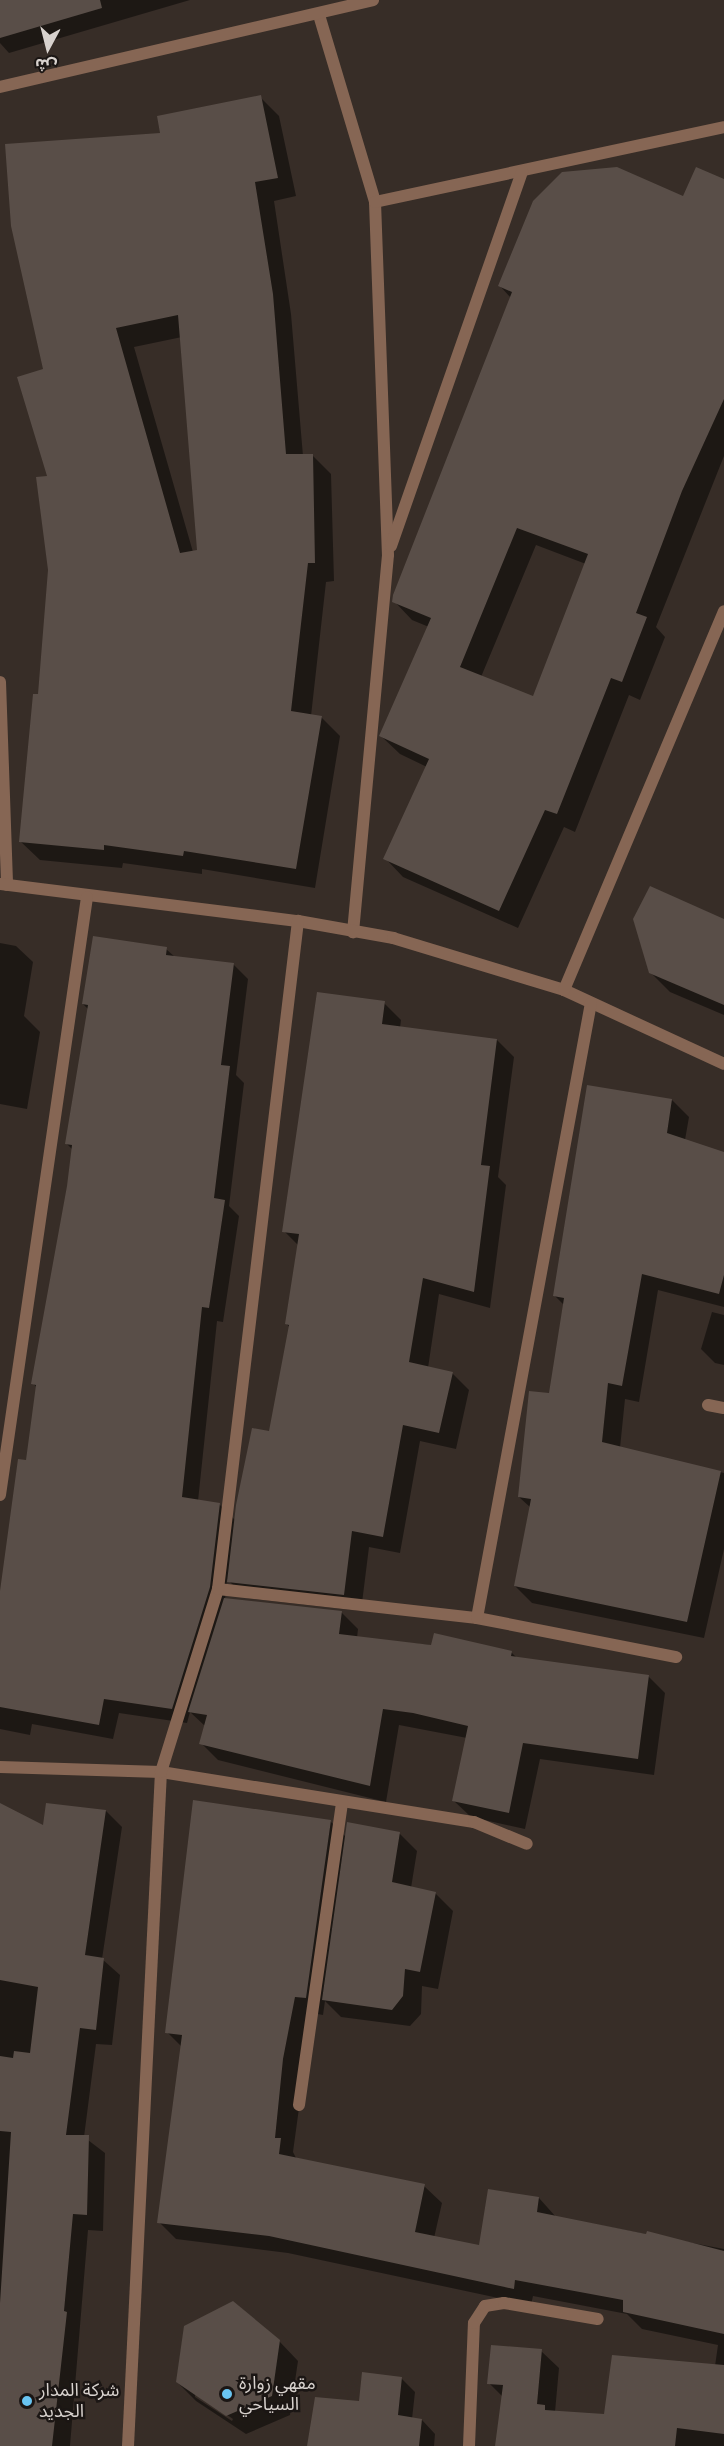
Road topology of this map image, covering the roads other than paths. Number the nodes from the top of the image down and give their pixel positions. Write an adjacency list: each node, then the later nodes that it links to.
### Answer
1 (373, 0): 2 (street)
2 (319, 15): 3 (street); 6 (street)
3 (0, 87)
4 (724, 127): 5 (street)
5 (522, 171): 6 (street); 7 (street)
6 (375, 202): 7 (street)
7 (388, 555): 13 (street)
8 (724, 611): 14 (street)
9 (0, 682): 10 (street)
10 (3, 884): 11 (street)
11 (87, 897): 12 (street); 19 (street)
12 (297, 921): 13 (street); 20 (street)
13 (353, 932): 14 (street)
14 (564, 990): 15 (street)
15 (591, 1003): 16 (street); 21 (street)
16 (724, 1064)
17 (708, 1405): 18 (street)
18 (724, 1408)
19 (0, 1495)
20 (218, 1589): 21 (street); 24 (street)
21 (477, 1618): 22 (street)
22 (676, 1657)
23 (0, 1767): 24 (street)
24 (161, 1772): 25 (street); 29 (street)
25 (342, 1802): 26 (street); 27 (street)
26 (527, 1844)
27 (299, 2105)
28 (598, 2319): 30 (street)
29 (128, 2446)
30 (469, 2446)

